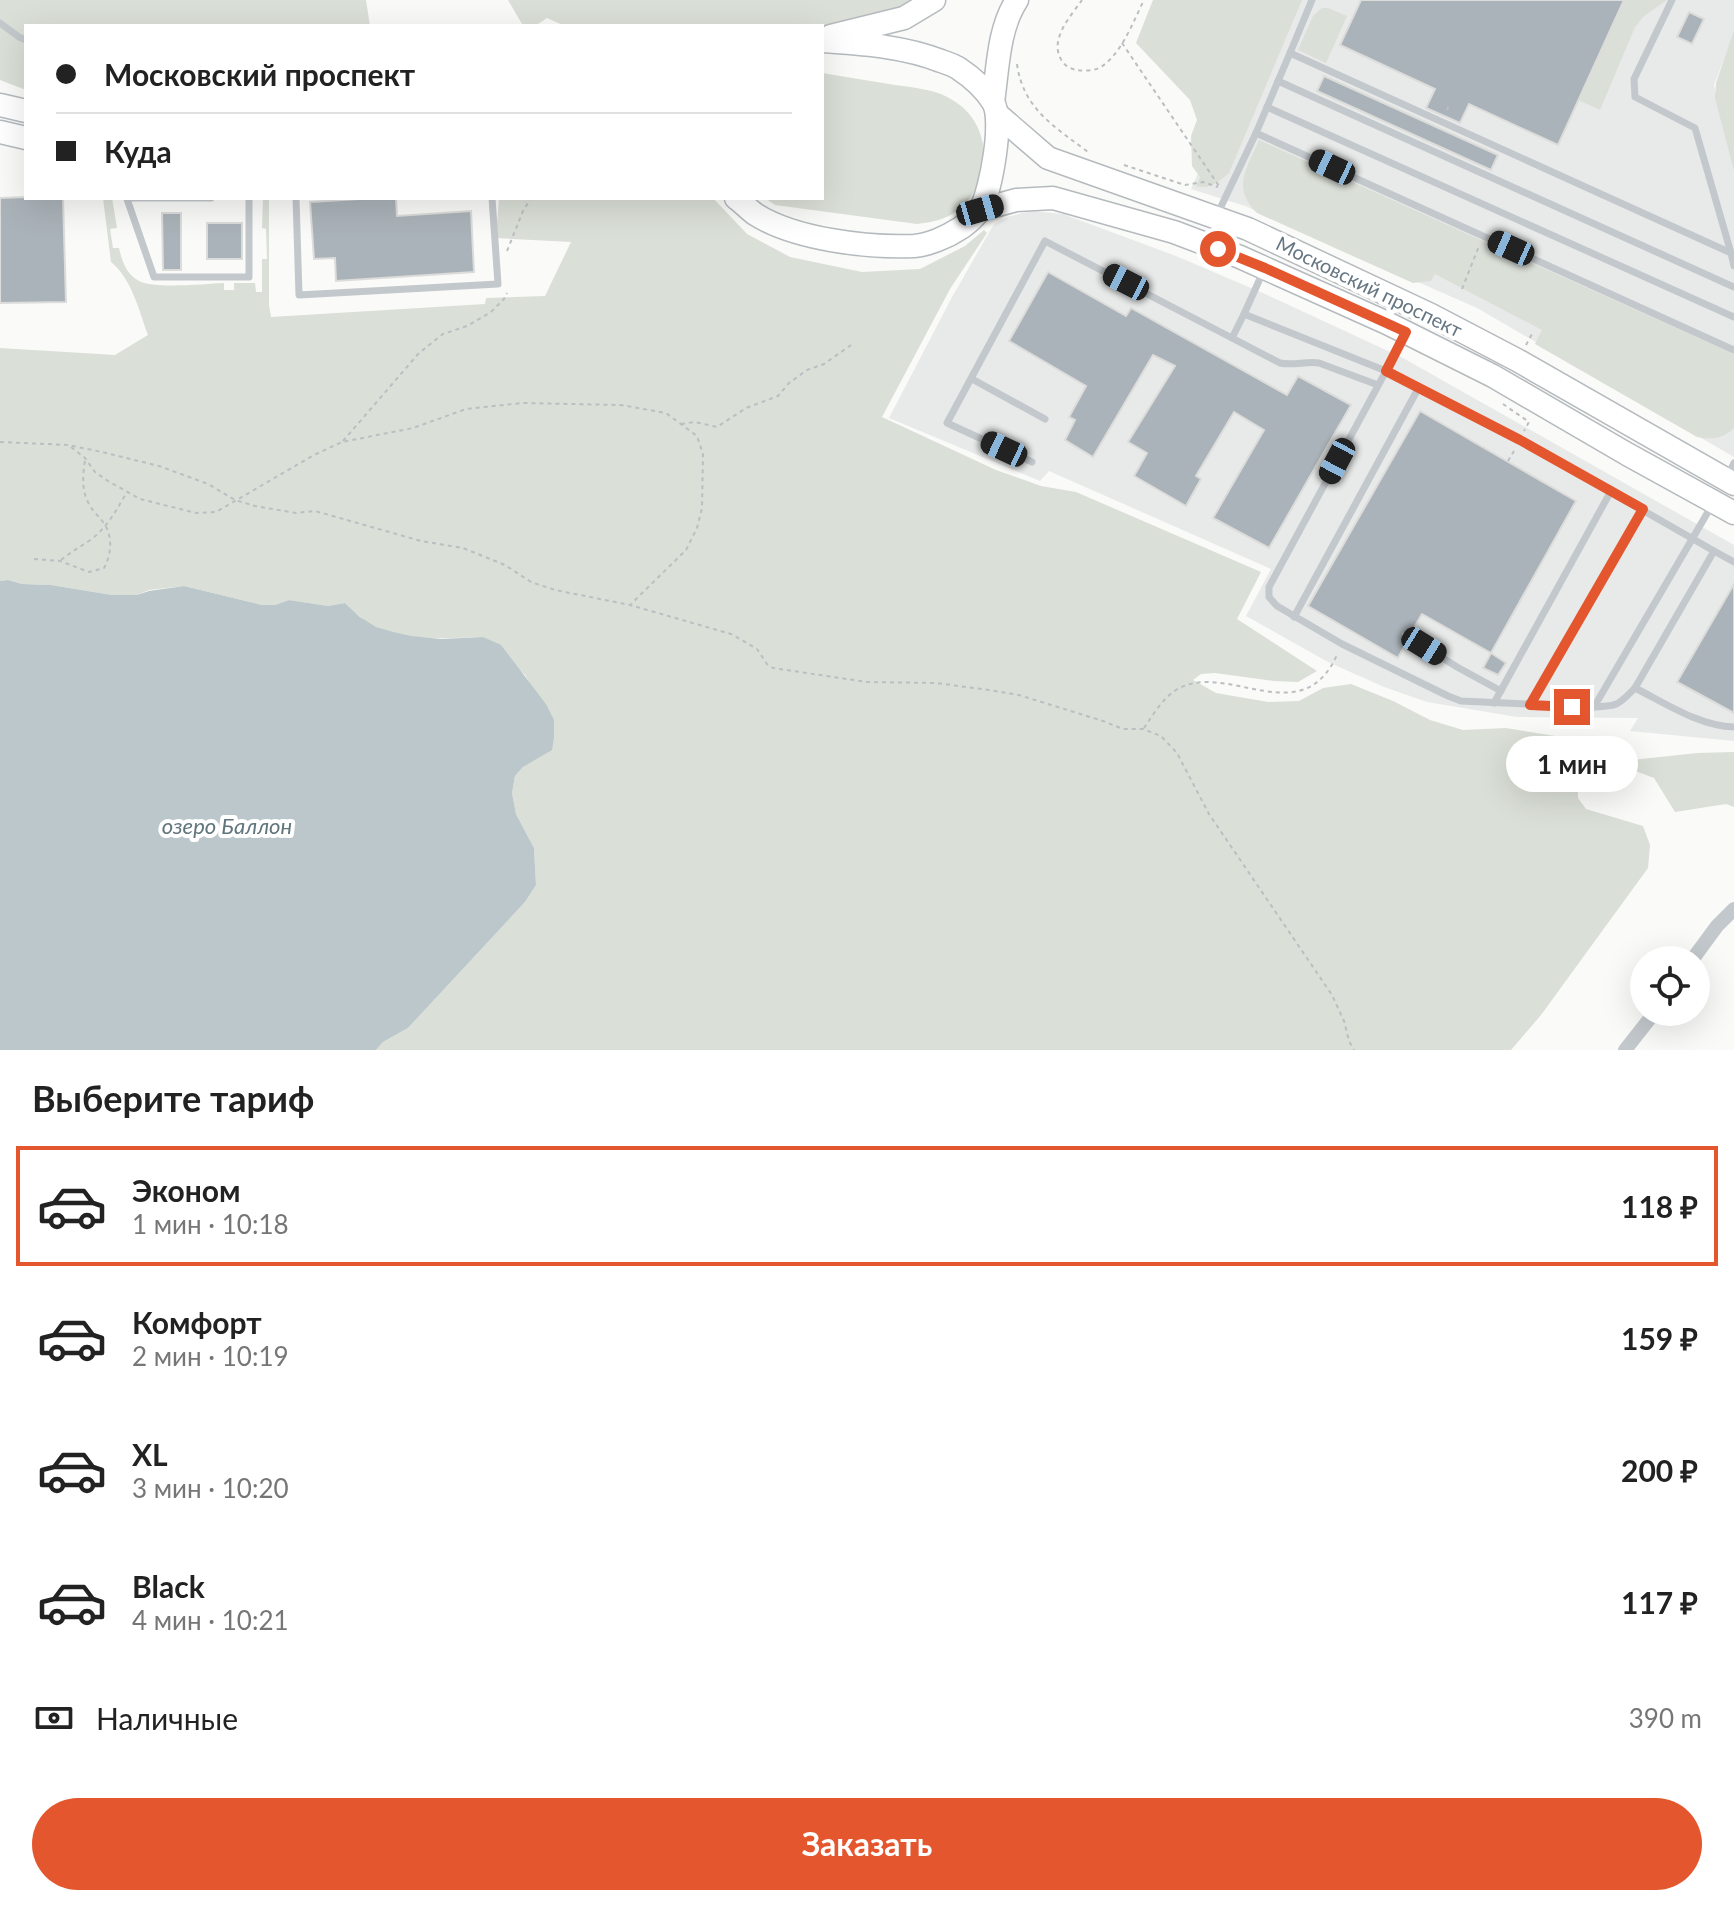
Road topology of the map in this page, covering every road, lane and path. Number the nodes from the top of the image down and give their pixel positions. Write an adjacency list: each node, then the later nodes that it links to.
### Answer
1 (934, 0): 9 (main road)
2 (1017, 0): 17 (main road)
3 (1082, 0): 11 (path)
4 (1144, 0): 11 (path)
5 (1312, 0): 12 (lane)
6 (1672, 0): 32 (lane)
7 (0, 23): 8 (lane)
8 (24, 39)
9 (824, 39)
10 (824, 40): 17 (main road, Московский проспект)
11 (1122, 43): 23 (path)
12 (1290, 53): 14 (lane); 32 (lane)
13 (1017, 63): 22 (path)
14 (1278, 81): 16 (lane); 36 (lane)
15 (0, 105): 18 (main road)
16 (1267, 107): 20 (lane); 39 (lane)
17 (995, 108): 30 (main road); 31 (main road, Московский проспект)
18 (24, 111)
19 (0, 132): 21 (main road)
20 (1256, 133): 31 (lane); 43 (lane)
21 (24, 138)
22 (1091, 154)
23 (1118, 162)
24 (127, 200): 25 (lane)
25 (249, 200)
26 (296, 200): 27 (lane)
27 (492, 200)
28 (530, 200): 33 (path)
29 (739, 200): 30 (main road)
30 (980, 210): 35 (main road, Московский проспект)
31 (1217, 217): 55 (main road, Московский проспект)
32 (1731, 253): 34 (lane)
33 (505, 258)
34 (1734, 266)
35 (1265, 268): 38 (lane); 40 (main road, Московский проспект)
36 (1734, 287)
37 (507, 291): 51 (path)
38 (1244, 314): 41 (lane); 44 (lane)
39 (1734, 317)
40 (1406, 332): 44 (lane); 59 (main road, Московский проспект)
41 (1232, 338): 45 (lane); 46 (lane)
42 (854, 343): 49 (path)
43 (1734, 350)
44 (1386, 371): 46 (lane); 47 (lane)
45 (972, 379): 48 (lane); 54 (lane)
46 (1378, 385): 69 (lane)
47 (1419, 387): 56 (lane); 69 (lane)
48 (1045, 419)
49 (680, 424): 51 (path); 68 (path)
50 (0, 442): 52 (path)
51 (342, 442): 58 (path)
52 (68, 445): 53 (path); 58 (path)
53 (85, 458): 57 (path); 62 (path)
54 (1032, 462)
55 (1731, 476): 59 (main road)
56 (1611, 491): 60 (lane); 73 (lane)
57 (127, 492): 58 (path); 62 (path)
58 (235, 500): 68 (path)
59 (1714, 501): 61 (main road, Московский проспект); 63 (lane)
60 (1643, 509): 63 (lane); 75 (lane)
61 (1734, 513)
62 (106, 526): 66 (path); 66 (path)
63 (1692, 538): 64 (lane); 76 (lane)
64 (1714, 551): 67 (lane); 72 (lane)
65 (34, 559): 66 (path)
66 (60, 561)
67 (1734, 562)
68 (630, 605): 78 (path)
69 (1294, 617): 71 (lane)
70 (1409, 637): 73 (lane)
71 (1342, 644): 74 (lane); 78 (path)
72 (1635, 688): 76 (lane); 77 (lane)
73 (1501, 691): 74 (lane)
74 (1494, 703): 75 (lane)
75 (1530, 705): 76 (lane)
76 (1594, 707)
77 (1734, 727)
78 (1143, 729): 82 (path)
79 (1734, 909): 80 (street)
80 (1702, 946)
81 (1644, 1026): 83 (street)
82 (1354, 1050)
83 (1625, 1050)

